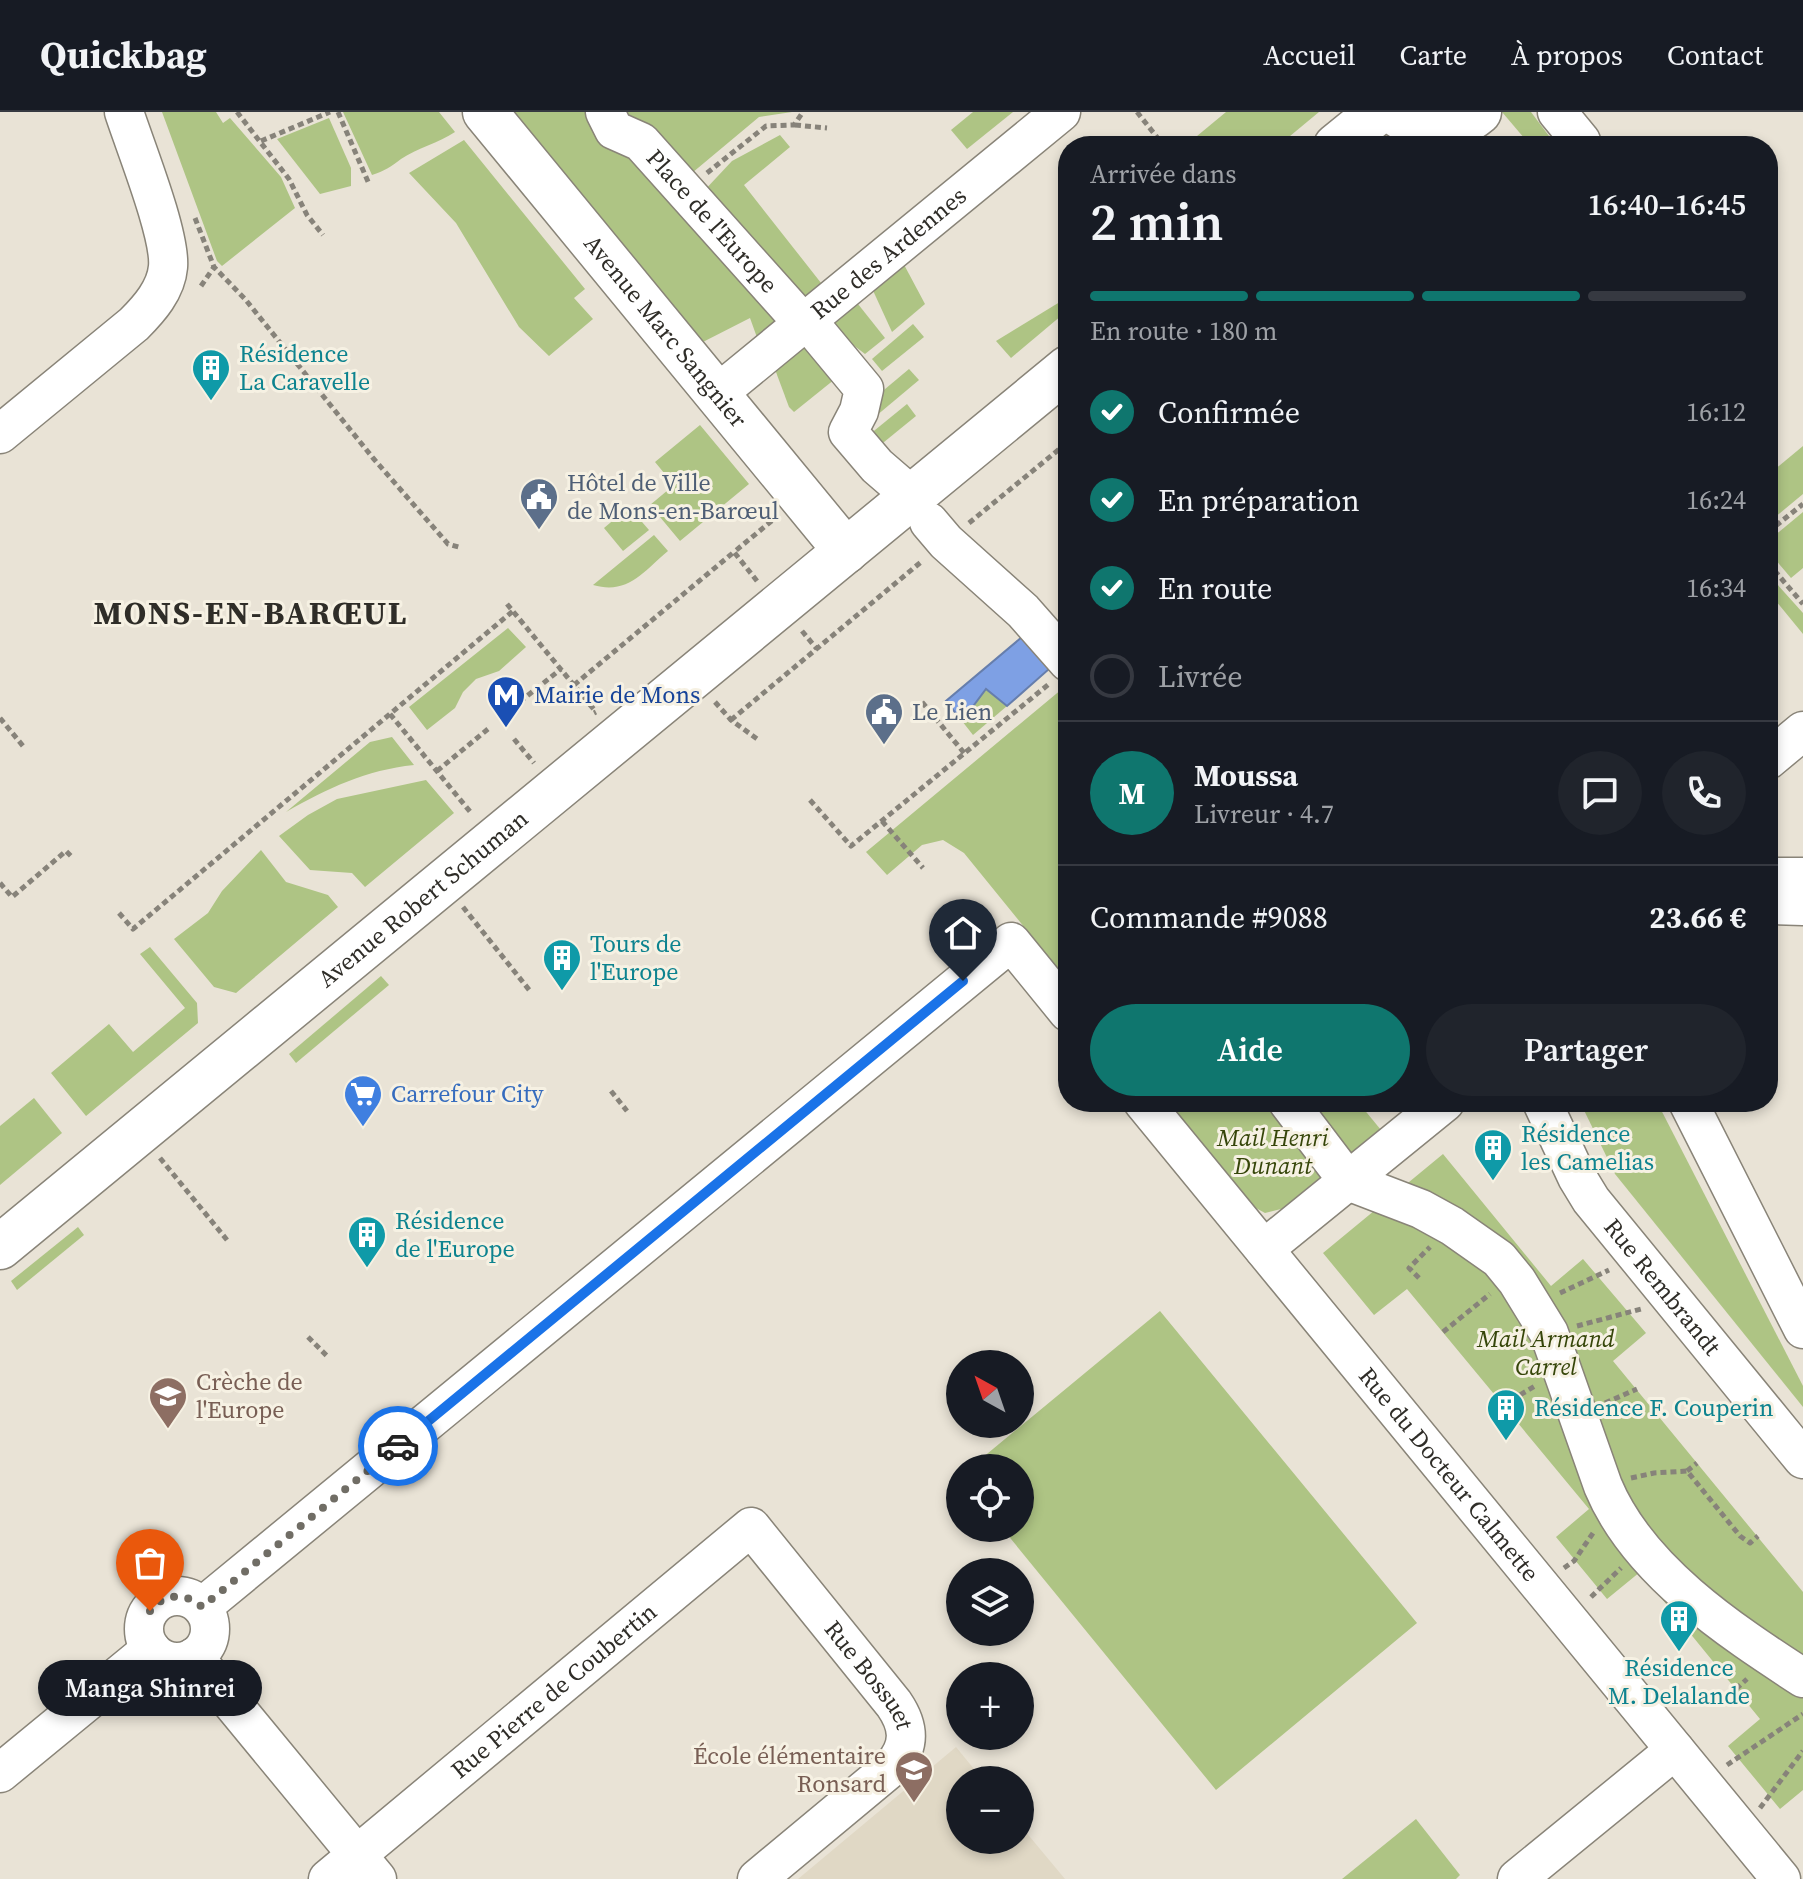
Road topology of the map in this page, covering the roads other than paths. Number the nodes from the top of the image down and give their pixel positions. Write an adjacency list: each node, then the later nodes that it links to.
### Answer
1 (124, 112): 14 (street)
2 (485, 112): 13 (main road, Avenue Marc Sangnier)
3 (605, 112): 11 (street, Place de l'Europe)
4 (1061, 112): 11 (street, Rue des Ardennes)
5 (1378, 112): 9 (main road)
6 (1394, 112): 7 (main road)
7 (1479, 112)
8 (1557, 112): 10 (street)
9 (1348, 136)
10 (1577, 136)
11 (803, 323): 13 (street, Rue des Ardennes); 15 (street, Place de l'Europe)
12 (1058, 383): 17 (main road, Avenue Robert Schuman)
13 (717, 394): 17 (main road, Avenue Marc Sangnier)
14 (0, 434)
15 (899, 485)
16 (929, 522): 18 (street)
17 (846, 551): 32 (main road, Avenue Robert Schuman)
18 (1058, 664)
19 (1803, 731): 20 (street)
20 (1778, 752)
21 (1778, 877): 22 (street)
22 (1803, 877)
23 (1778, 905): 24 (street)
24 (1803, 906)
25 (1058, 1000): 37 (street)
26 (1151, 1112): 33 (street, Rue du Docteur Calmette)
27 (1296, 1112): 31 (street)
28 (1433, 1112): 31 (street)
29 (1547, 1112): 35 (street, Rue Rembrandt)
30 (1693, 1112): 34 (street)
31 (1348, 1181): 33 (street); 40 (street)
32 (0, 1247)
33 (1264, 1249): 41 (street, Rue du Docteur Calmette)
34 (1803, 1329)
35 (1803, 1459)
36 (751, 1527): 43 (street, Rue Pierre de Coubertin); 45 (street, Rue Bossuet)
37 (202, 1607): 38 (street); 39 (street)
38 (151, 1649): 39 (street); 42 (street)
39 (194, 1657): 43 (street)
40 (1803, 1678)
41 (1675, 1750): 46 (street); 47 (street, Rue du Docteur Calmette)
42 (0, 1773)
43 (367, 1866): 44 (street, Rue Pierre de Coubertin)
44 (328, 1879)
45 (757, 1879)
46 (1517, 1879)
47 (1781, 1879)

